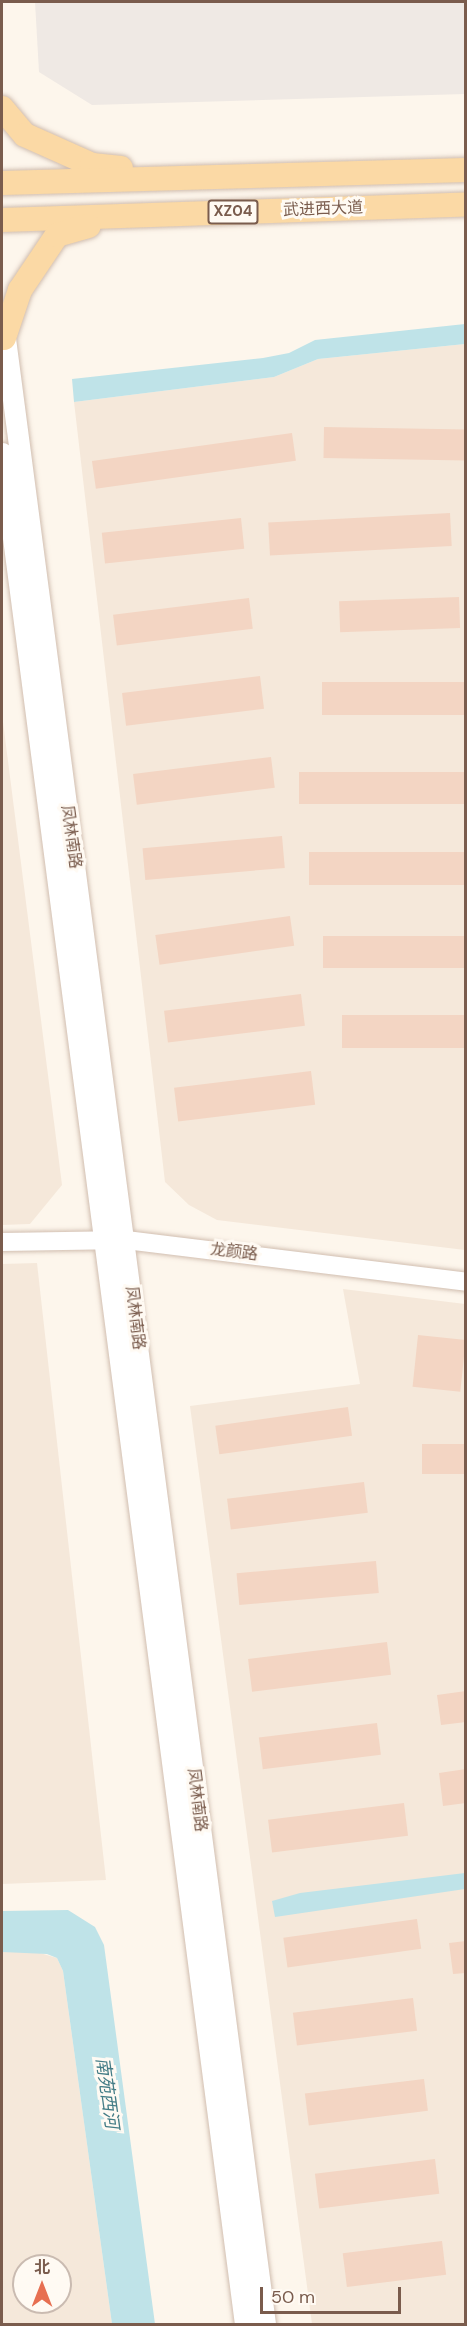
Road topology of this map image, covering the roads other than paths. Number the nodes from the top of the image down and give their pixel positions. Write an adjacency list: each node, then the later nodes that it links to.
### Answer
1 (2, 108): 3 (main road)
2 (465, 170): 3 (main road, XZ04)
3 (222, 177): 4 (main road, XZ04)
4 (2, 183)
5 (465, 205): 6 (main road, 武进西大道 / XZ04)
6 (124, 216): 7 (main road, 武进西大道 / XZ04); 9 (main road)
7 (2, 220)
8 (2, 313): 9 (main road, 凤林南路)
9 (4, 338): 12 (main road, 凤林南路)
10 (2, 453): 11 (main road, 凤林南路)
11 (104, 1240): 12 (street, 龙颜路); 13 (street, 龙颜路); 15 (main road, 凤林南路)
12 (126, 1240): 14 (street, 龙颜路); 16 (main road, 凤林南路)
13 (2, 1242)
14 (465, 1282)
15 (245, 2325)
16 (265, 2325)

